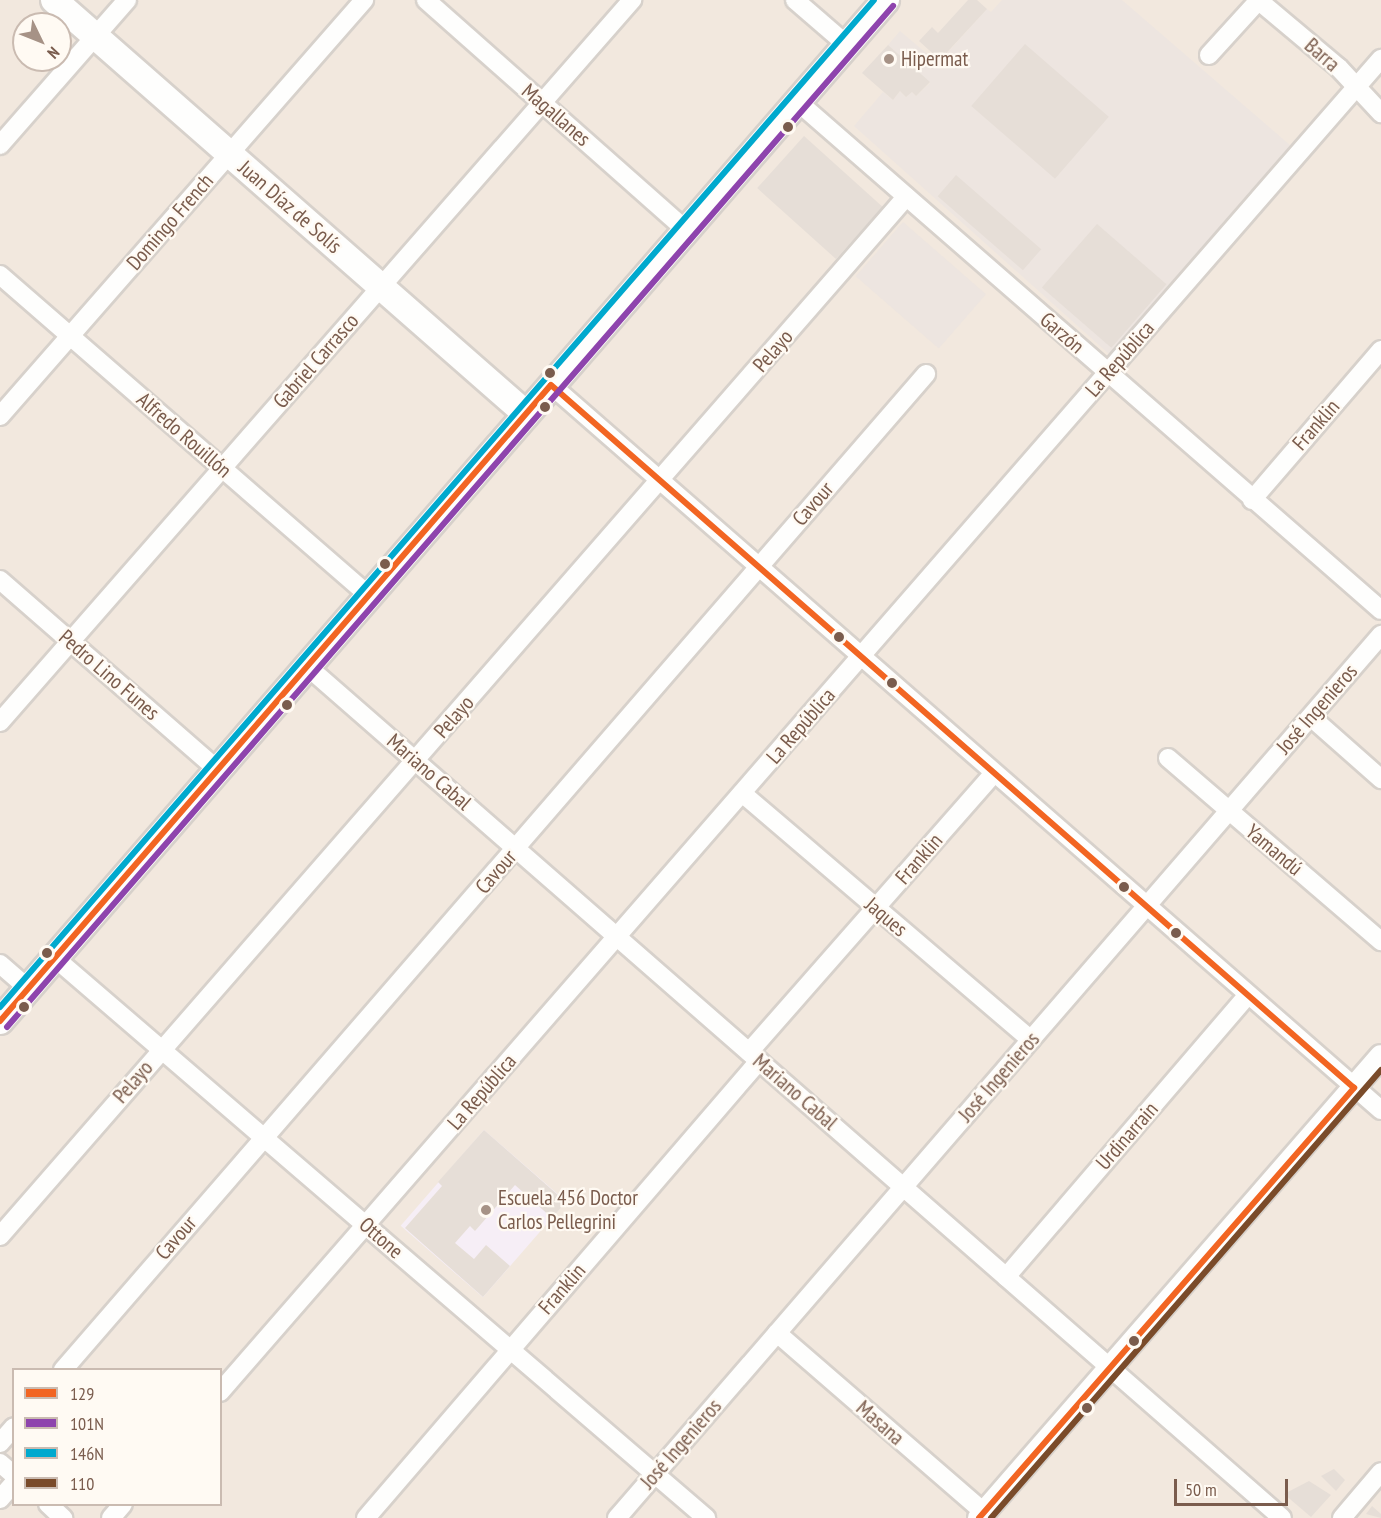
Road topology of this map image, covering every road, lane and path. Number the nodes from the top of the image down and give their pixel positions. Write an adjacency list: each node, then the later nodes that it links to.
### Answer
1 (54, 0): 9 (main road, Juan Díaz de Solís)
2 (127, 0): 9 (street)
3 (364, 0): 18 (street, Domingo French)
4 (426, 0): 15 (street, Magallanes)
5 (632, 0): 15 (street, Gabriel Carrasco)
6 (795, 0): 10 (street)
7 (886, 0): 10 (main road)
8 (1258, 0): 11 (street); 13 (street, Barra)
9 (95, 36): 17 (street); 18 (main road, Juan Díaz de Solís)
10 (847, 45): 14 (main road)
11 (1209, 55)
12 (1381, 59): 13 (street, La República)
13 (1356, 88): 16 (street, Barra); 26 (street, La República)
14 (798, 102): 19 (street, Garzón); 20 (main road)
15 (542, 103): 20 (street, Magallanes); 22 (street, Gabriel Carrasco)
16 (1381, 113)
17 (0, 145)
18 (230, 154): 22 (main road, Juan Díaz de Solís); 23 (street, Domingo French)
19 (906, 197): 26 (street, Garzón); 31 (street, Pelayo)
20 (686, 230): 27 (main road)
21 (0, 275): 23 (street, Alfredo Rouillón)
22 (381, 287): 28 (main road, Juan Díaz de Solís); 30 (street, Gabriel Carrasco)
23 (70, 336): 29 (street, Domingo French); 30 (street, Alfredo Rouillón)
24 (1381, 350): 32 (street, Franklin)
25 (926, 374): 33 (street, Cavour)
26 (1108, 374): 32 (street, Garzón); 39 (street, La República)
27 (551, 385): 28 (main road); 31 (street)
28 (526, 414): 35 (main road)
29 (0, 416)
30 (222, 468): 35 (street, Alfredo Rouillón); 38 (street, Gabriel Carrasco)
31 (661, 482): 33 (street); 44 (street, Pelayo)
32 (1252, 500): 36 (street, Garzón)
33 (759, 567): 39 (street); 50 (street, Cavour)
34 (0, 580): 38 (street, Pedro Lino Funes)
35 (369, 596): 40 (main road)
36 (1381, 610)
37 (1381, 634): 41 (street, José Ingenieros)
38 (70, 641): 42 (street, Gabriel Carrasco); 45 (street, Pedro Lino Funes)
39 (861, 656): 46 (street); 48 (street, La República)
40 (308, 666): 44 (street, Mariano Cabal); 45 (main road)
41 (1311, 717): 47 (street); 49 (street, José Ingenieros)
42 (0, 722)
43 (1168, 758): 49 (street, Yamandú)
44 (415, 760): 50 (street, Mariano Cabal); 61 (street, Pelayo)
45 (218, 770): 55 (main road)
46 (994, 773): 51 (street); 52 (street, Franklin)
47 (1381, 779)
48 (742, 793): 52 (street, Jaques); 53 (street, La República)
49 (1229, 812): 51 (street, José Ingenieros); 54 (street, Yamandú)
50 (516, 849): 53 (street, Mariano Cabal); 66 (street, Cavour)
51 (1147, 906): 58 (street); 60 (street, José Ingenieros)
52 (876, 908): 60 (street, Jaques); 62 (street, Franklin)
53 (617, 937): 62 (street, Mariano Cabal); 68 (street, La República)
54 (1381, 941)
55 (55, 958): 57 (main road); 61 (street, Ottone)
56 (0, 964): 57 (street)
57 (28, 988): 59 (main road)
58 (1248, 995): 64 (street); 70 (street, Urdinarrain)
59 (0, 1021)
60 (1031, 1040): 67 (street, José Ingenieros)
61 (161, 1049): 66 (street, Ottone); 69 (street, Pelayo)
62 (754, 1056): 67 (street, Mariano Cabal); 72 (street, Franklin)
63 (1381, 1056): 64 (street)
64 (1354, 1088): 65 (street); 74 (street)
65 (1381, 1110)
66 (263, 1137): 68 (street, Ottone); 73 (street, Cavour)
67 (903, 1187): 70 (street, Mariano Cabal); 71 (street, José Ingenieros)
68 (366, 1225): 72 (street, Ottone); 75 (street, La República)
69 (0, 1236)
70 (1006, 1277): 74 (street, Mariano Cabal)
71 (777, 1334): 81 (street, José Ingenieros); 86 (street, Masana)
72 (510, 1350): 81 (street, Ottone); 89 (street, Franklin)
73 (65, 1368)
74 (1110, 1368): 86 (street); 92 (street, Mariano Cabal)
75 (222, 1390)
76 (12, 1429): 77 (street)
77 (0, 1443)
78 (0, 1463): 80 (street)
79 (1381, 1472): 93 (street)
80 (12, 1473)
81 (655, 1474): 90 (street, José Ingenieros); 91 (street, Ottone)
82 (12, 1485): 83 (street)
83 (0, 1499)
84 (50, 1506): 87 (street)
85 (121, 1506): 88 (street)
86 (982, 1515)
87 (63, 1518)
88 (111, 1518)
89 (366, 1518)
90 (617, 1518)
91 (706, 1518)
92 (1282, 1518)
93 (1342, 1518)

